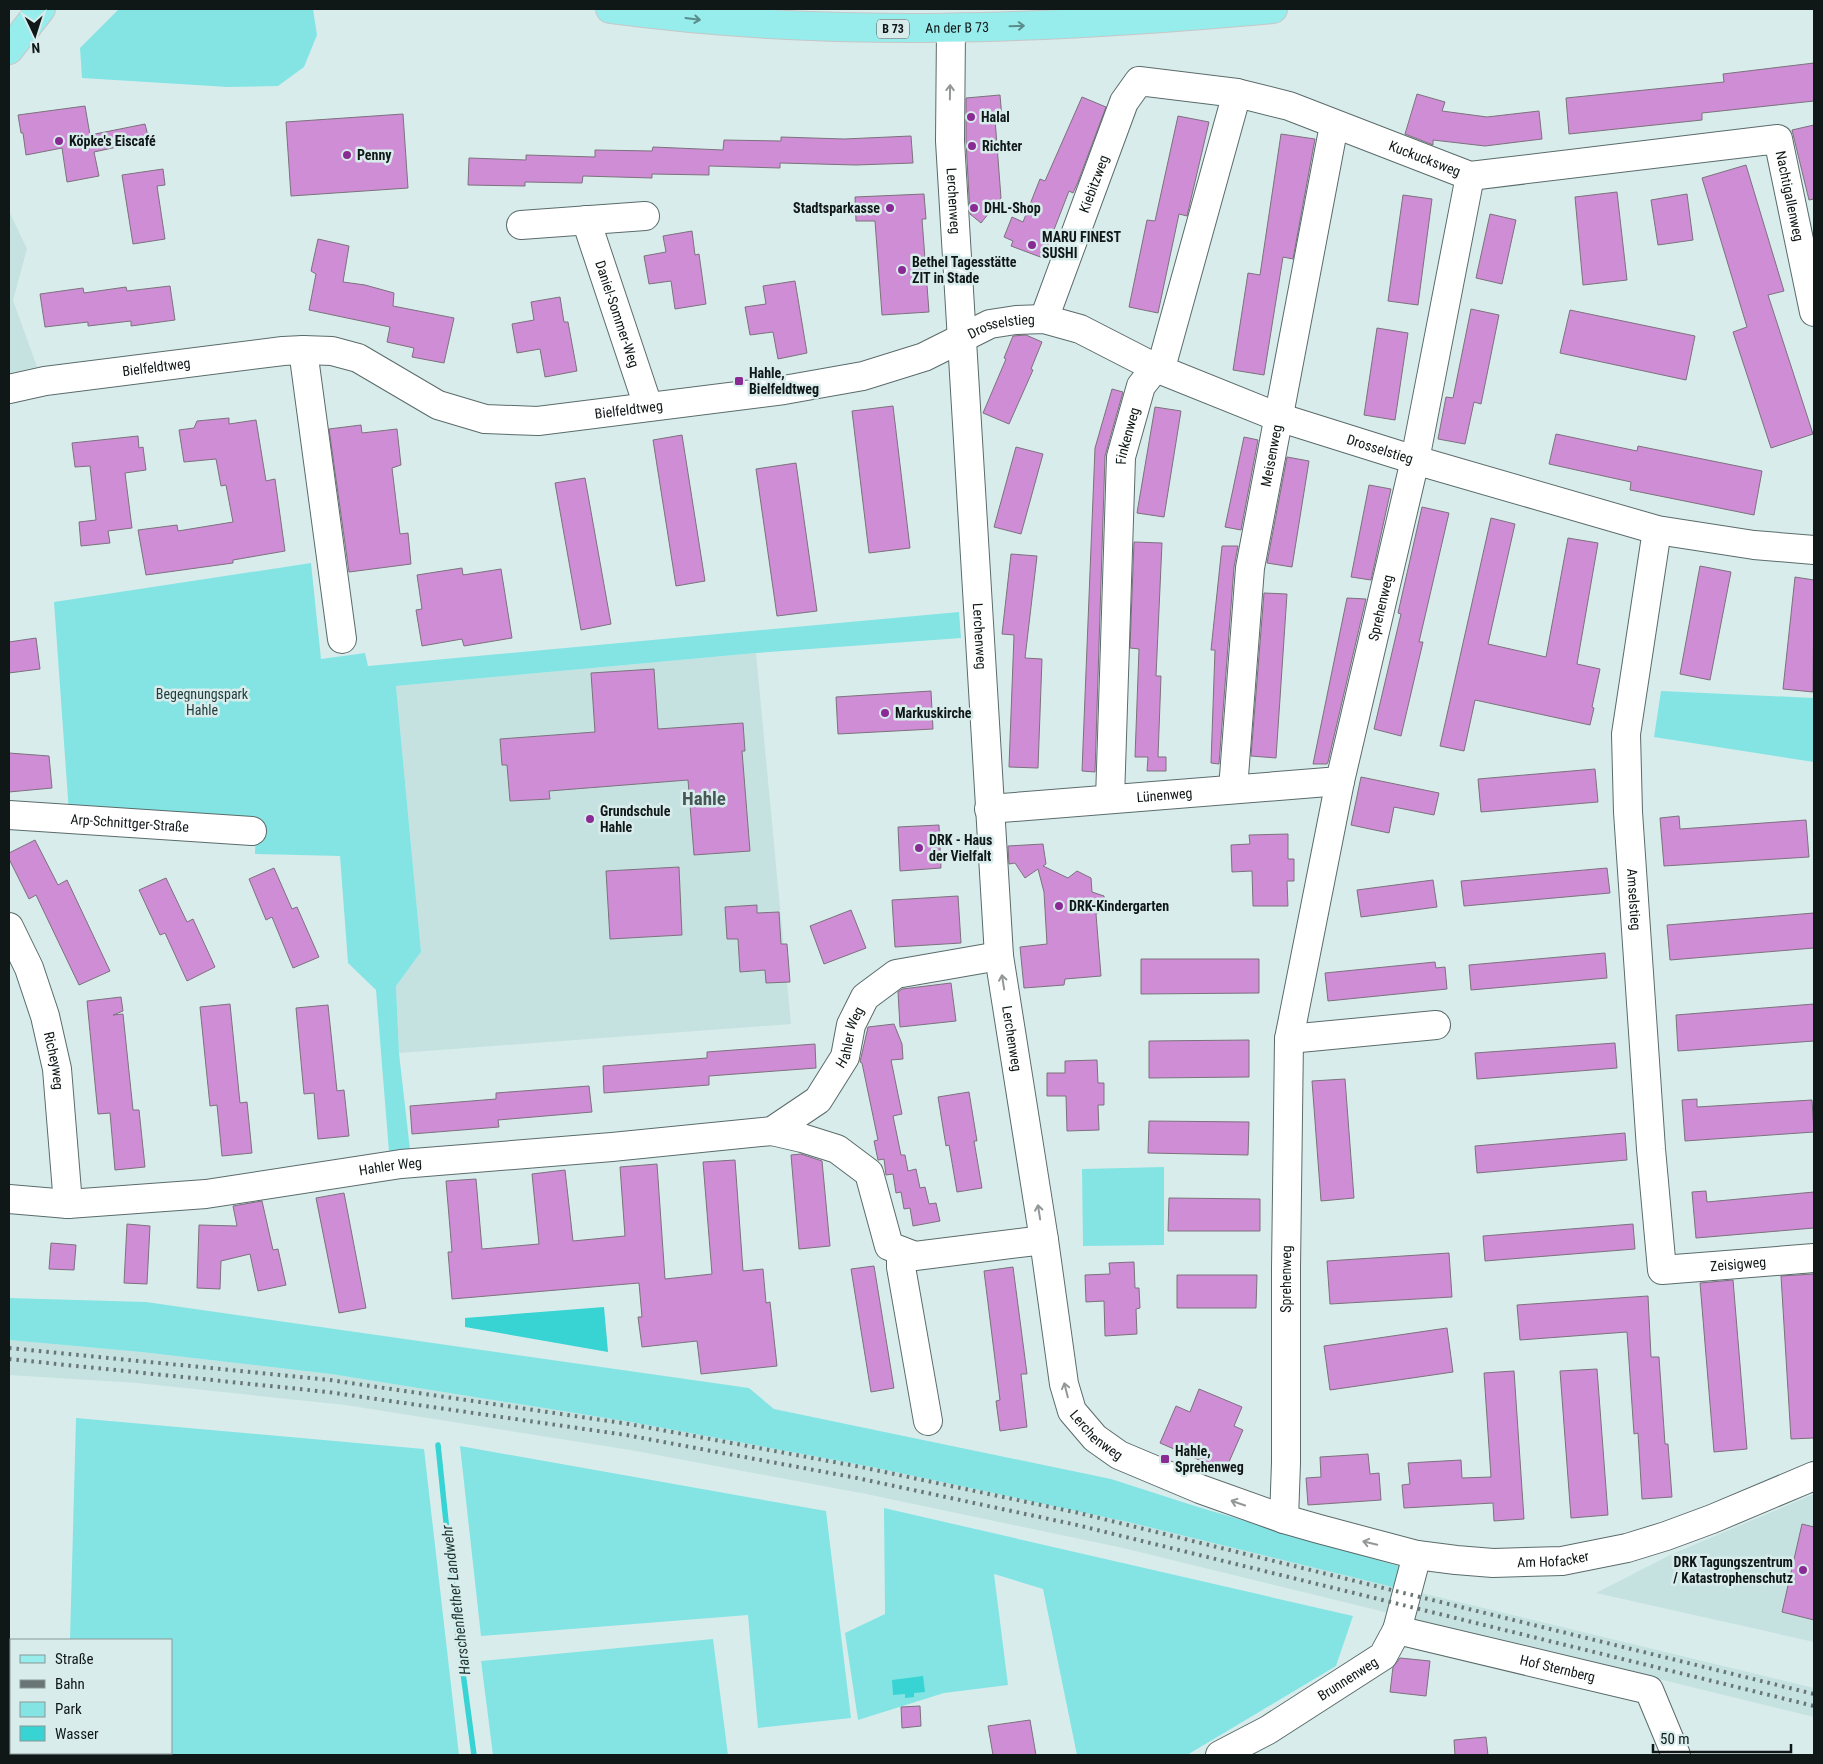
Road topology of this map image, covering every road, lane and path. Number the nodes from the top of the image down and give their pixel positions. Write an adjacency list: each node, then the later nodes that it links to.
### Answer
1 (610, 9): 6 (main road, An der B 73 / B 73, one-way to 6)
2 (827, 9): 6 (main road, An der B 73 / B 73)
3 (999, 9): 6 (main road, An der B 73 / B 73)
4 (1273, 9): 6 (main road, An der B 73 / B 73, one-way to 4)
5 (38, 10): 7 (main road)
6 (951, 19): 18 (street, Lerchenweg, one-way to 6)
7 (9, 50)
8 (1139, 81): 9 (street, Kuckucksweg); 17 (street, Kiebitzweg)
9 (1237, 93): 10 (street, Kuckucksweg); 20 (street, Finkenweg)
10 (1334, 125): 12 (street, Kuckucksweg); 23 (street, Meisenweg)
11 (1778, 139): 12 (street, Kuckucksweg); 16 (street, Nachtigallenweg)
12 (1470, 176): 24 (street, Sprehenweg)
13 (645, 216): 14 (street)
14 (586, 220): 15 (street); 22 (street, Daniel-Sommer-Weg)
15 (521, 225)
16 (1814, 312)
17 (1044, 320): 18 (street, Drosselstieg); 20 (street, Drosselstieg)
18 (961, 339): 22 (street, Bielfeldtweg); 31 (street, Lerchenweg)
19 (303, 350): 21 (street, Bielfeldtweg); 22 (street, Bielfeldtweg); 27 (street)
20 (1156, 368): 23 (street, Drosselstieg); 30 (street, Finkenweg)
21 (9, 389)
22 (648, 406)
23 (1278, 417): 24 (street, Drosselstieg); 29 (street, Meisenweg)
24 (1415, 460): 25 (street, Drosselstieg); 28 (street, Sprehenweg)
25 (1656, 530): 26 (street, Drosselstieg); 44 (street, Amselstieg)
26 (1814, 550)
27 (342, 639)
28 (1340, 781): 29 (street, Lünenweg); 37 (street, Sprehenweg)
29 (1233, 788): 30 (street, Lünenweg)
30 (1110, 799): 31 (street, Lünenweg)
31 (989, 809): 35 (street, Lerchenweg)
32 (9, 815): 33 (street, Arp-Schnittger-Straße)
33 (252, 832)
34 (9, 927): 40 (street, Richeyweg)
35 (999, 956): 38 (street, Hahler Weg); 41 (street, Lerchenweg, one-way to 35)
36 (1436, 1025): 37 (street)
37 (1289, 1038): 47 (street, Sprehenweg)
38 (772, 1131): 40 (street, Hahler Weg); 42 (street, Hahler Weg)
39 (9, 1199): 40 (street, Hahler Weg)
40 (68, 1204)
41 (1044, 1240): 42 (street); 47 (street, Lerchenweg, one-way to 41)
42 (901, 1251): 45 (street)
43 (1814, 1258): 44 (street, Zeisigweg)
44 (1662, 1270)
45 (928, 1421)
46 (1814, 1476): 48 (street, Am Hofacker)
47 (1284, 1519): 48 (street, Am Hofacker, one-way to 47)
48 (1417, 1555): 49 (street, Brunnenweg)
49 (1397, 1630): 50 (street, Brunnenweg); 51 (street, Hof Sternberg)
50 (1220, 1755)
51 (1676, 1755)

